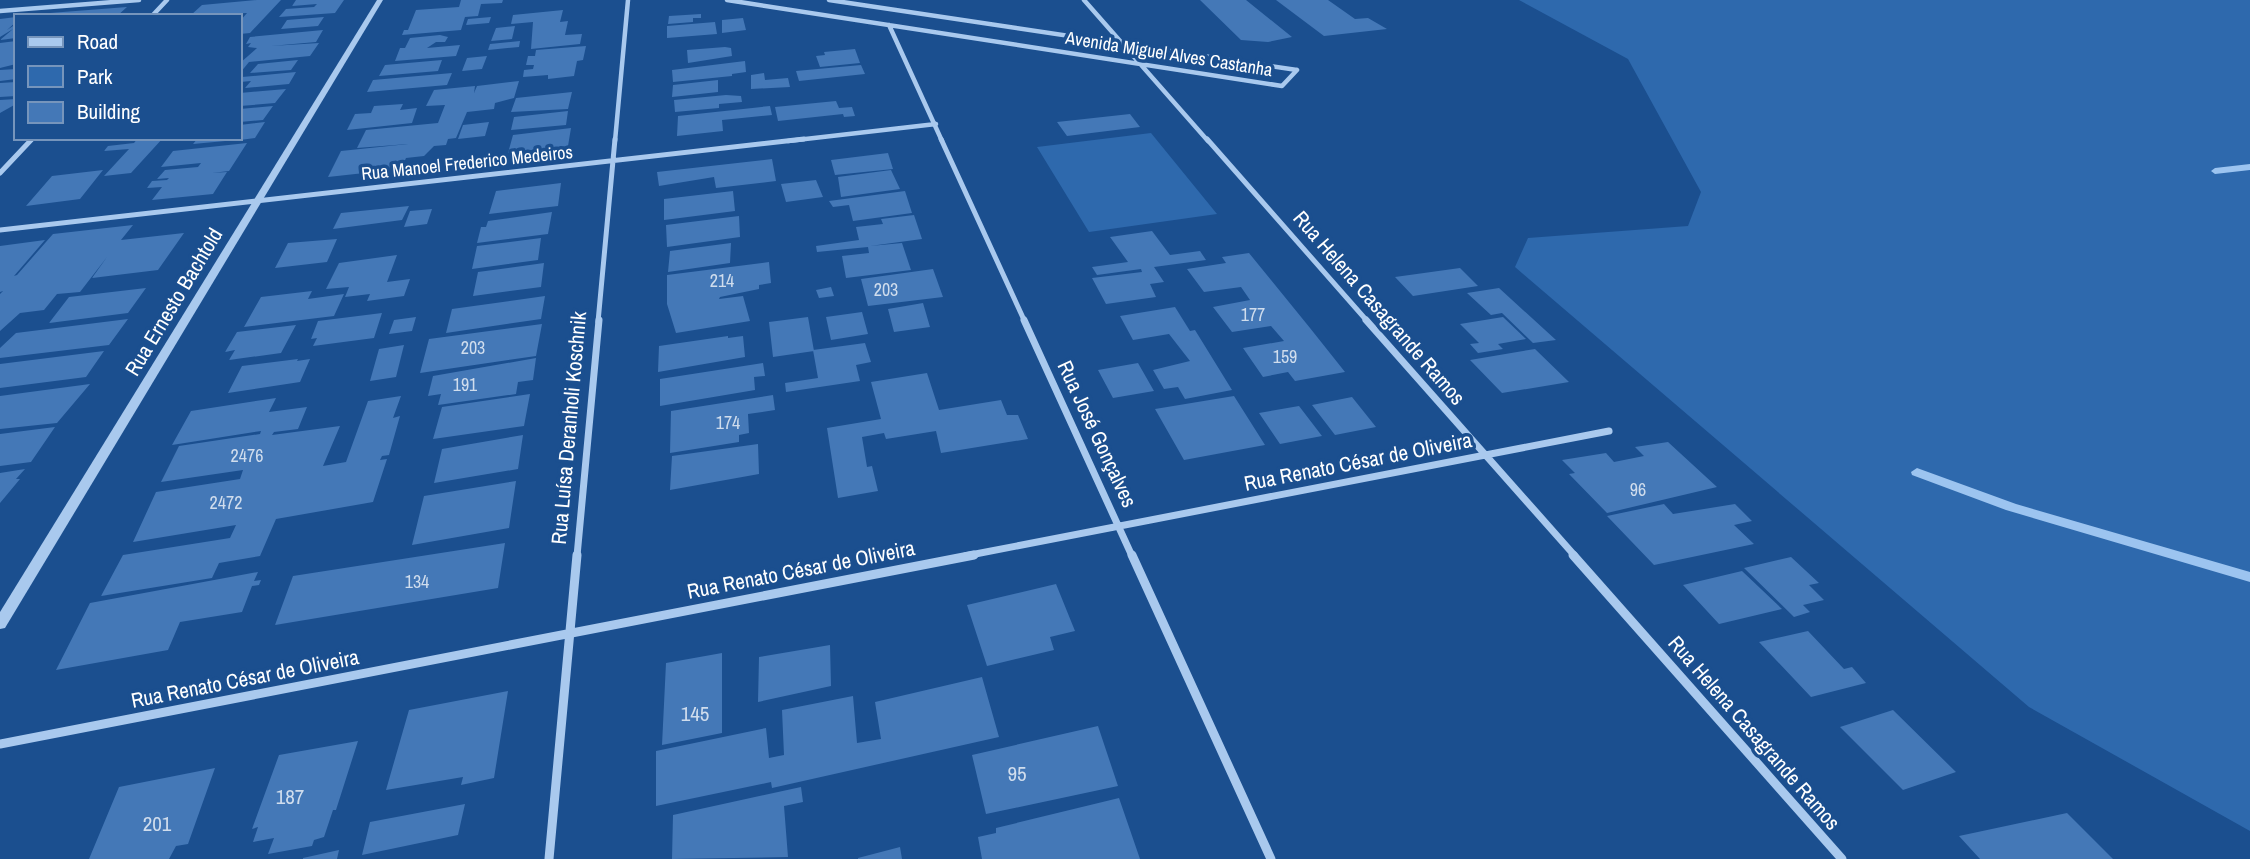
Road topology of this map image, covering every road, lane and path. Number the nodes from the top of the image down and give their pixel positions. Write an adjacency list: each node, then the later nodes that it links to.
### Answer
1 (139, 0): 10 (street)
2 (167, 0): 11 (street)
3 (380, 0): 19 (street, Rua Ernesto Bachtold)
4 (628, 0): 17 (street, Rua Luísa Deranholi Koschnik)
5 (727, 0): 12 (street, Avenida Miguel Alves Castanha)
6 (829, 0): 9 (street, Avenida Miguel Alves Castanha)
7 (878, 0): 9 (street)
8 (1084, 0): 13 (street, Rua Helena Casagrande Ramos)
9 (881, 8): 13 (street, Avenida Miguel Alves Castanha)
10 (0, 11)
11 (154, 14)
12 (889, 25): 14 (street, Avenida Miguel Alves Castanha); 15 (street, Rua José Gonçalves)
13 (1122, 43): 14 (street, Rua Helena Casagrande Ramos); 14 (street, Avenida Miguel Alves Castanha)
14 (1140, 64): 22 (street, Rua Helena Casagrande Ramos)
15 (936, 124): 17 (street, Rua Manoel Frederico Medeiros); 23 (street, Rua José Gonçalves)
16 (31, 140): 18 (street)
17 (613, 161): 19 (street, Rua Manoel Frederico Medeiros); 25 (street, Rua Luísa Deranholi Koschnik)
18 (0, 173)
19 (258, 201): 20 (street, Rua Manoel Frederico Medeiros); 24 (street, Rua Ernesto Bachtold)
20 (0, 230)
21 (1609, 431): 22 (street, Rua Renato César de Oliveira)
22 (1485, 455): 23 (street, Rua Renato César de Oliveira); 29 (street, Rua Helena Casagrande Ramos)
23 (1119, 526): 25 (street, Rua Renato César de Oliveira); 28 (street, Rua José Gonçalves)
24 (0, 624)
25 (569, 633): 26 (street, Rua Renato César de Oliveira); 27 (street, Rua Luísa Deranholi Koschnik)
26 (0, 744)
27 (548, 859)
28 (1271, 859)
29 (1842, 859)

